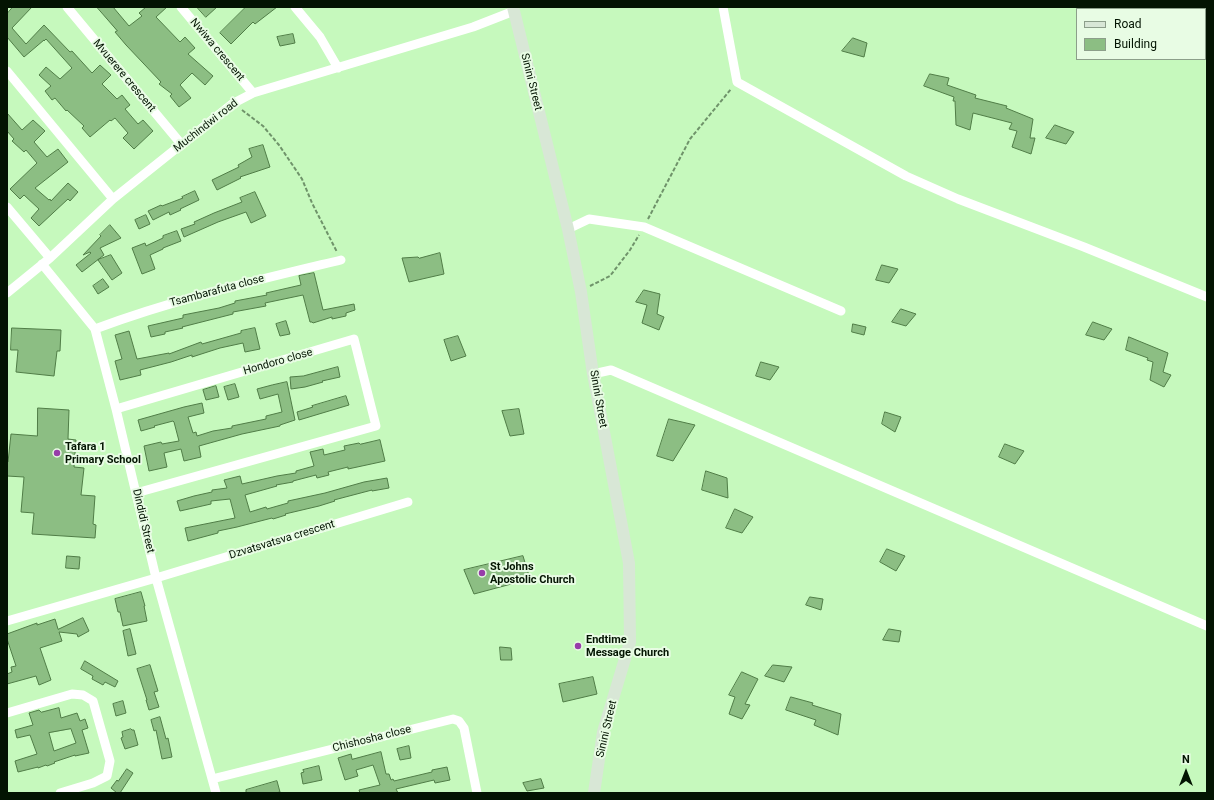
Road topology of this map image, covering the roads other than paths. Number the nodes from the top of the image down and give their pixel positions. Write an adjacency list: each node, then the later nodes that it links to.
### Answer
1 (67, 7): 9 (street, Mvuerere crescent)
2 (181, 7): 8 (street, Nwiwa crescent)
3 (295, 7): 6 (street)
4 (723, 7): 17 (street)
5 (513, 9): 6 (street, Muchindwi road); 12 (street, Sinini Street)
6 (338, 68): 8 (street, Muchindwi road)
7 (7, 71): 10 (street)
8 (253, 93): 9 (street, Muchindwi road)
9 (182, 145): 10 (street, Muchindwi road)
10 (113, 199): 13 (street, Muchindwi road)
11 (7, 207): 13 (street)
12 (568, 229): 18 (street); 20 (street, Sinini Street)
13 (50, 258): 15 (street, Muchindwi road)
14 (341, 260): 19 (street, Tsambarafuta close)
15 (42, 264): 16 (street, Muchindwi road); 19 (street, Dindidi Street)
16 (7, 293)
17 (1207, 298)
18 (841, 311)
19 (95, 328): 21 (street, Dindidi Street)
20 (593, 374): 26 (street); 32 (street, Sinini Street)
21 (116, 409): 22 (street, Dindidi Street); 22 (street, Hondoro close)
22 (136, 493): 24 (street, Dindidi Street)
23 (408, 502): 24 (street, Dzvatsvatsva crescent)
24 (156, 578): 25 (street, Dzvatsvatsva crescent); 28 (street, Dindidi Street)
25 (7, 621)
26 (1207, 626)
27 (7, 712): 29 (street)
28 (212, 779): 30 (street, Dindidi Street); 31 (street, Chishosha close)
29 (60, 793)
30 (216, 793)
31 (478, 793)
32 (594, 793)

